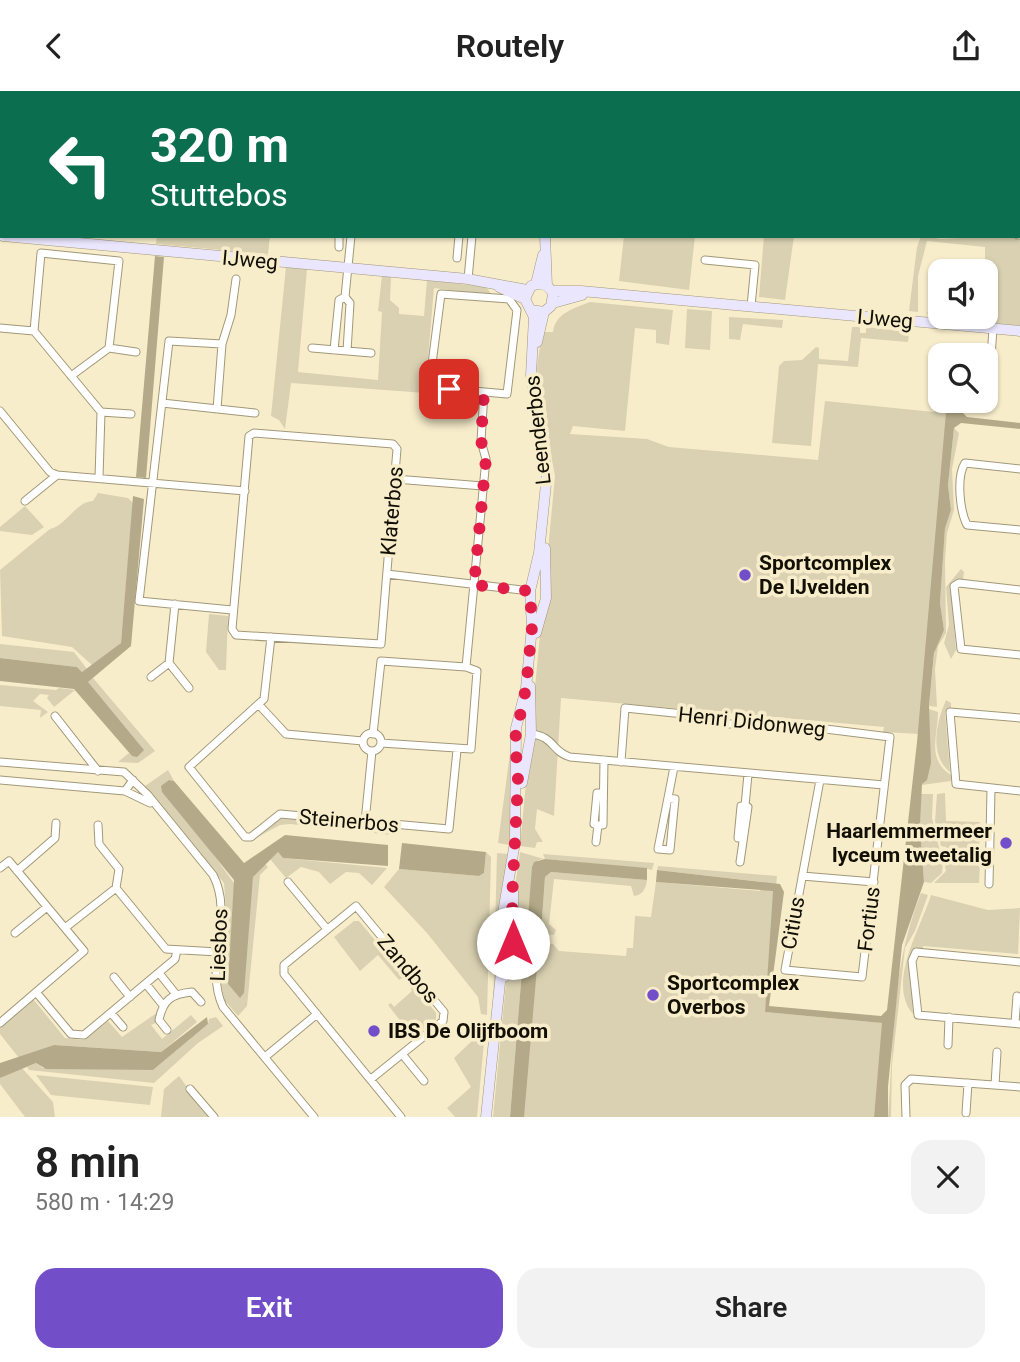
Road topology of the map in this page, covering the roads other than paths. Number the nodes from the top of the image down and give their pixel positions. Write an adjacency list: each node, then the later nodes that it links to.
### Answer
1 (46, 238): 7 (main road, IJweg)
2 (339, 238): 8 (street)
3 (351, 238): 12 (street)
4 (459, 238): 10 (street)
5 (471, 238): 14 (street)
6 (545, 238): 9 (main road)
7 (111, 241): 12 (main road, IJweg)
8 (339, 247)
9 (543, 253): 15 (main road); 16 (main road)
10 (457, 258)
11 (705, 260): 20 (street)
12 (347, 269): 14 (main road, IJweg); 18 (street)
13 (236, 279): 29 (street)
14 (468, 279): 16 (main road, IJweg)
15 (550, 289): 16 (main road, IJweg); 17 (main road, IJweg); 19 (main road)
16 (529, 291): 21 (main road)
17 (589, 293): 19 (main road, IJweg); 20 (main road, IJweg)
18 (345, 297): 32 (street); 33 (street)
19 (553, 303): 22 (main road)
20 (751, 306): 23 (main road, IJweg)
21 (531, 310): 22 (main road); 54 (main road, Leenderbos)
22 (544, 312): 55 (main road, Leenderbos)
23 (928, 323)
24 (0, 328): 26 (street)
25 (993, 329): 27 (main road, IJweg); 28 (street)
26 (34, 331): 30 (street); 36 (street)
27 (1020, 331)
28 (992, 343)
29 (222, 344): 38 (street); 39 (street)
30 (109, 348): 34 (street); 36 (street)
31 (312, 348): 32 (street)
32 (334, 350): 33 (street)
33 (347, 351): 35 (street)
34 (136, 352)
35 (371, 353)
36 (71, 376): 41 (street)
37 (484, 392): 37 (street); 49 (street)
38 (162, 403): 39 (street); 48 (street)
39 (217, 409): 42 (street)
40 (0, 411): 45 (street)
41 (101, 412): 43 (street); 46 (street)
42 (255, 413)
43 (131, 414)
44 (1020, 469): 52 (street)
45 (57, 475): 46 (street); 51 (street)
46 (99, 478): 48 (street)
47 (396, 479): 49 (street); 50 (street, Klaterbos); 53 (street, Klaterbos)
48 (152, 483): 50 (street); 59 (street)
49 (483, 486): 56 (street)
50 (245, 491): 62 (street, Klaterbos)
51 (25, 501)
52 (1020, 530)
53 (387, 573): 56 (street); 63 (street, Klaterbos)
54 (532, 579): 55 (main road); 58 (main road, Leenderbos)
55 (546, 583): 60 (main road, Leenderbos)
56 (474, 585): 58 (street); 66 (street)
57 (1020, 590): 64 (street)
58 (530, 591): 61 (main road, Leenderbos)
59 (175, 604): 62 (street); 65 (street)
60 (544, 605): 61 (main road); 73 (main road, Leenderbos)
61 (531, 606): 72 (main road, Leenderbos)
62 (232, 610): 63 (street, Klaterbos)
63 (271, 637): 69 (street)
64 (1020, 655)
65 (169, 663): 67 (street); 68 (street)
66 (466, 667): 74 (street); 81 (street)
67 (151, 677)
68 (189, 688)
69 (260, 706): 78 (street); 97 (street, Steinerbos)
70 (55, 716): 86 (street)
71 (1020, 717): 92 (street)
72 (518, 719): 73 (main road); 76 (main road, Leenderbos)
73 (531, 720): 77 (main road, Leenderbos)
74 (373, 734): 78 (street); 79 (street)
75 (890, 737): 84 (street, Henri Didonweg); 91 (street, Fortius)
76 (515, 739): 77 (main road); 100 (main road, Leenderbos)
77 (530, 740): 82 (street); 100 (main road, Leenderbos)
78 (363, 741): 80 (street)
79 (380, 743): 80 (street); 81 (street)
80 (372, 751): 97 (street)
81 (457, 751): 97 (street, Steinerbos)
82 (604, 760): 84 (street); 101 (street)
83 (0, 762): 86 (street)
84 (621, 762): 85 (street)
85 (674, 767): 87 (street); 95 (street)
86 (98, 771): 88 (street)
87 (748, 774): 89 (street); 103 (street)
88 (132, 780): 93 (street); 96 (street, Liesbos)
89 (820, 780): 91 (street); 106 (street, Citius)
90 (0, 781): 93 (street, Liesbos)
91 (884, 785): 108 (street, Fortius)
92 (991, 789): 94 (street); 109 (street)
93 (125, 791): 96 (street, Liesbos)
94 (1020, 791)
95 (668, 798): 95 (street)
96 (154, 805): 120 (street, Liesbos)
97 (365, 822)
98 (56, 823): 105 (street)
99 (98, 825): 110 (street)
100 (515, 842): 102 (main road, Leenderbos)
101 (596, 842)
102 (513, 857): 112 (main road, Leenderbos); 113 (main road, Leenderbos)
103 (740, 862)
104 (0, 868): 105 (street)
105 (17, 871): 111 (street)
106 (802, 876): 108 (street, Citius); 124 (street, Citius)
107 (288, 882): 115 (street)
108 (874, 882): 124 (street, Fortius)
109 (989, 884)
110 (116, 888): 114 (street); 119 (street)
111 (47, 907): 114 (street); 116 (street)
112 (501, 921): 113 (main road); 117 (main road, Leenderbos)
113 (514, 923): 118 (main road, Leenderbos)
114 (65, 928): 126 (street)
115 (327, 929): 133 (street, Zandbos); 141 (street, Zandbos)
116 (15, 933)
117 (498, 943): 118 (main road); 153 (main road, Leenderbos)
118 (512, 946): 153 (main road, Leenderbos)
119 (177, 950): 120 (street); 122 (street)
120 (218, 952): 142 (street, Liesbos)
121 (1020, 962): 134 (street)
122 (159, 973): 125 (street); 127 (street)
123 (114, 977): 129 (street)
124 (862, 977)
125 (146, 984): 129 (street); 131 (street)
126 (36, 992): 132 (street); 135 (street)
127 (175, 993): 130 (street); 131 (street)
128 (1017, 996): 136 (street)
129 (130, 997): 132 (street)
130 (201, 1002)
131 (162, 1004): 138 (street)
132 (111, 1013): 137 (street)
133 (317, 1014): 142 (street); 143 (street, Zandbos)
134 (949, 1017): 136 (street); 139 (street)
135 (0, 1023)
136 (1017, 1024)
137 (123, 1027)
138 (167, 1030)
139 (948, 1045)
140 (998, 1052): 146 (street)
141 (402, 1054): 143 (street, Zandbos); 144 (street)
142 (265, 1057): 151 (street, Liesbos)
143 (371, 1079): 152 (street, Zandbos)
144 (424, 1081)
145 (968, 1083): 146 (street); 149 (street); 154 (street)
146 (995, 1085): 147 (street)
147 (1020, 1087)
148 (190, 1089): 150 (street)
149 (966, 1113)
150 (214, 1117)
151 (314, 1117)
152 (401, 1117)
153 (489, 1117)
154 (906, 1117)

